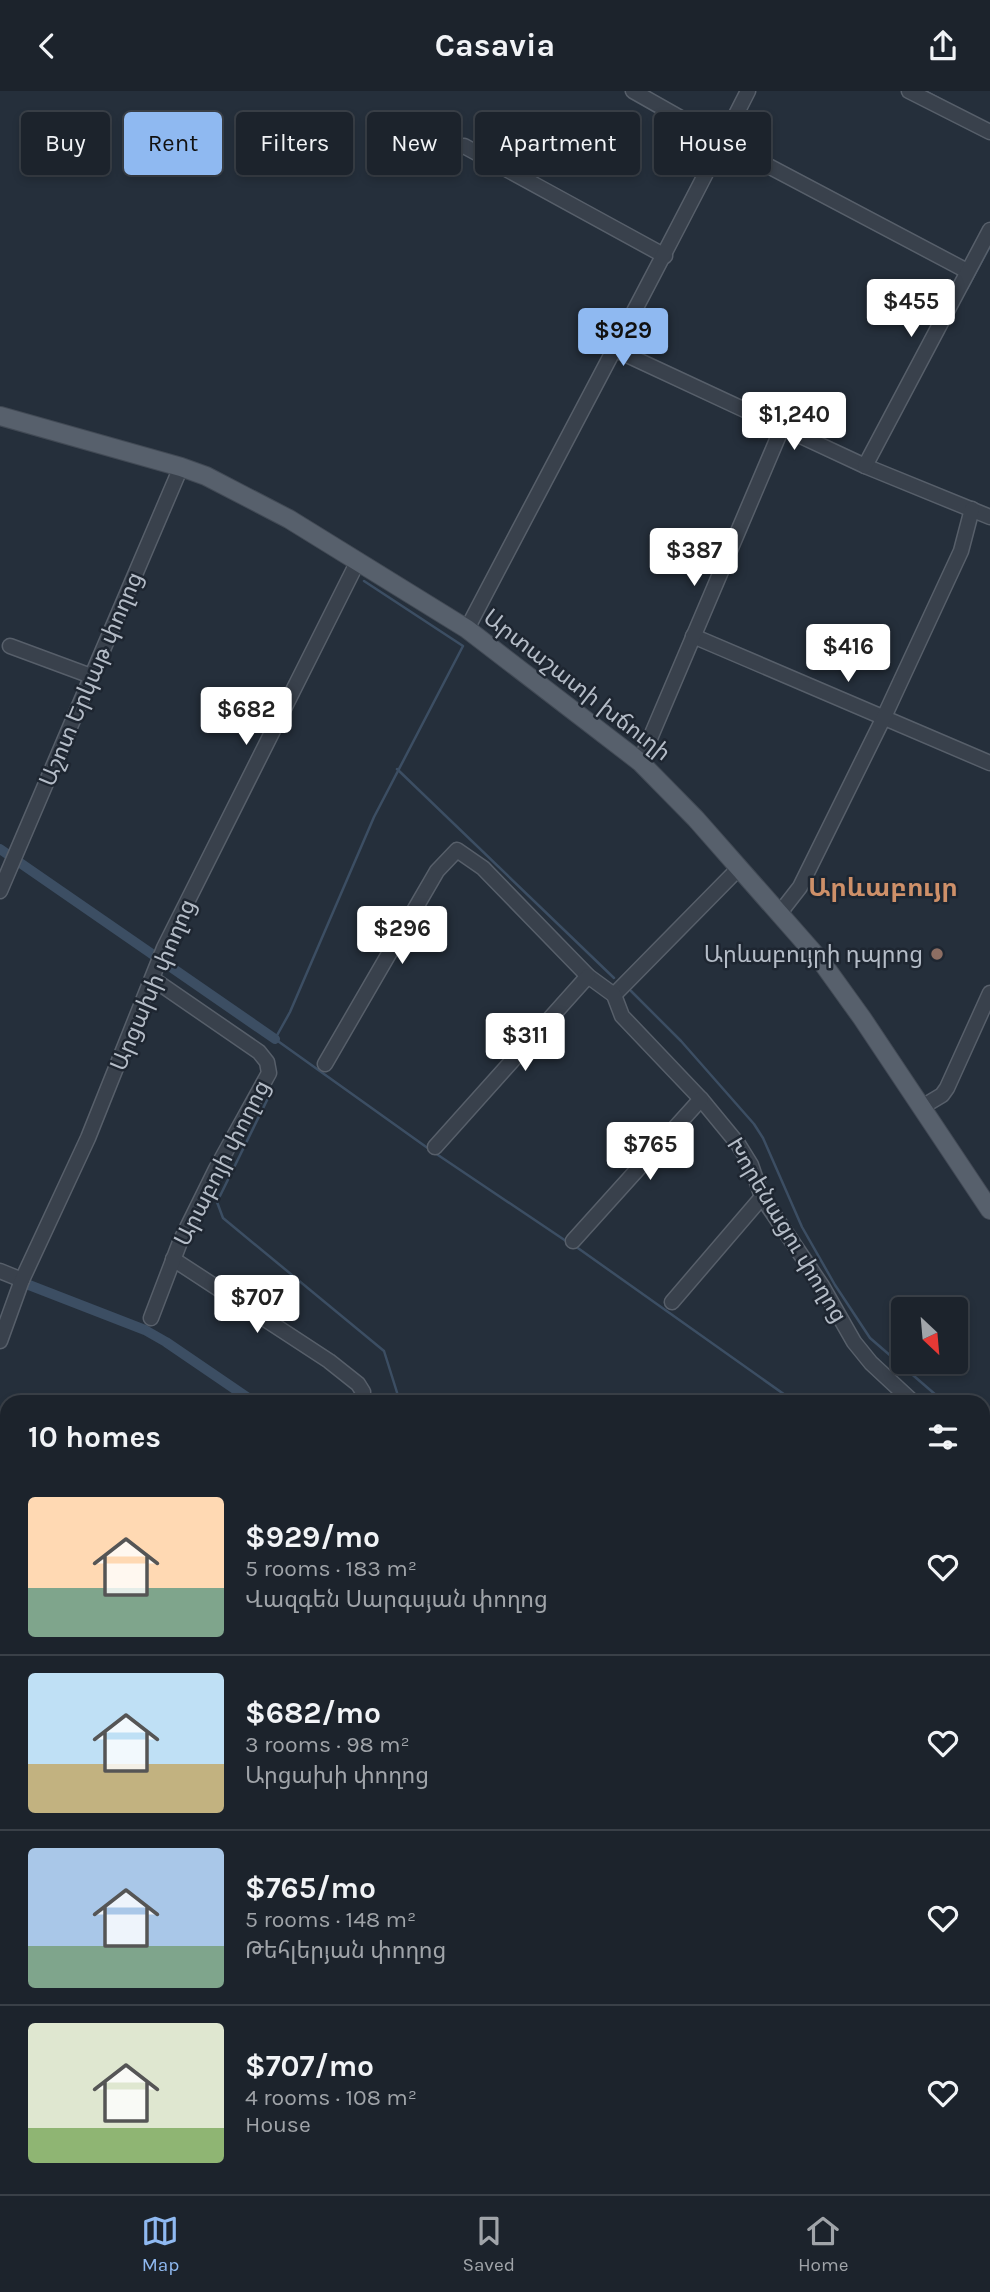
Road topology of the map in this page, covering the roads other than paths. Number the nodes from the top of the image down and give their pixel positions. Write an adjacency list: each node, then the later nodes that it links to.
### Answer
1 (633, 91): 4 (street)
2 (748, 91): 5 (street)
3 (909, 91): 6 (street)
4 (670, 112)
5 (738, 112)
6 (990, 132)
7 (464, 146): 11 (street)
8 (771, 167): 12 (street)
9 (706, 175): 11 (street)
10 (990, 230): 12 (street)
11 (665, 256): 13 (street)
12 (967, 271): 16 (street)
13 (614, 349): 15 (street); 21 (street)
14 (0, 416): 17 (main road, Արտաշատի խճուղի)
15 (782, 428): 16 (street); 22 (street)
16 (865, 465): 18 (street)
17 (181, 467): 20 (main road, Արտաշատի խճուղի); 24 (street, Աշոտ Երկաթ փողոց)
18 (972, 509): 19 (street); 25 (street)
19 (990, 517)
20 (358, 561): 21 (main road, Արտաշատի խճուղի); 31 (street, Արցախի փողոց)
21 (467, 629): 26 (main road, Արտաշատի խճուղի)
22 (692, 636): 25 (street); 26 (street)
23 (10, 646): 24 (street)
24 (91, 676): 29 (street, Աշոտ Երկաթ փողոց)
25 (884, 717): 27 (street); 30 (street)
26 (640, 762): 28 (main road, Արտաշատի խճուղի)
27 (990, 763)
28 (739, 869): 30 (main road, Արտաշատի խճուղի); 33 (street)
29 (0, 891)
30 (779, 914): 37 (main road, Արտաշատի խճուղի)
31 (154, 973): 42 (street, Արաբոյի փողոց); 44 (street, Արցախի փողոց)
32 (588, 976): 33 (street, Խորենացու փողոց); 35 (street, Խորենացու փողոց); 38 (street)
33 (614, 995): 36 (street, Խորենացու փողոց)
34 (989, 996): 37 (street)
35 (325, 1064)
36 (701, 1099): 39 (street, Խորենացու փողոց); 41 (street)
37 (922, 1107): 40 (main road, Արտաշատի խճուղի)
38 (435, 1147)
39 (762, 1197): 45 (street); 49 (street, Խորենացու փողոց)
40 (990, 1210)
41 (573, 1241)
42 (173, 1259): 46 (street, Արաբոյի փողոց); 48 (street)
43 (0, 1271): 44 (street)
44 (22, 1280): 47 (street, Արցախի փողոց)
45 (672, 1303)
46 (151, 1318)
47 (0, 1341)
48 (363, 1395)
49 (905, 1395)

